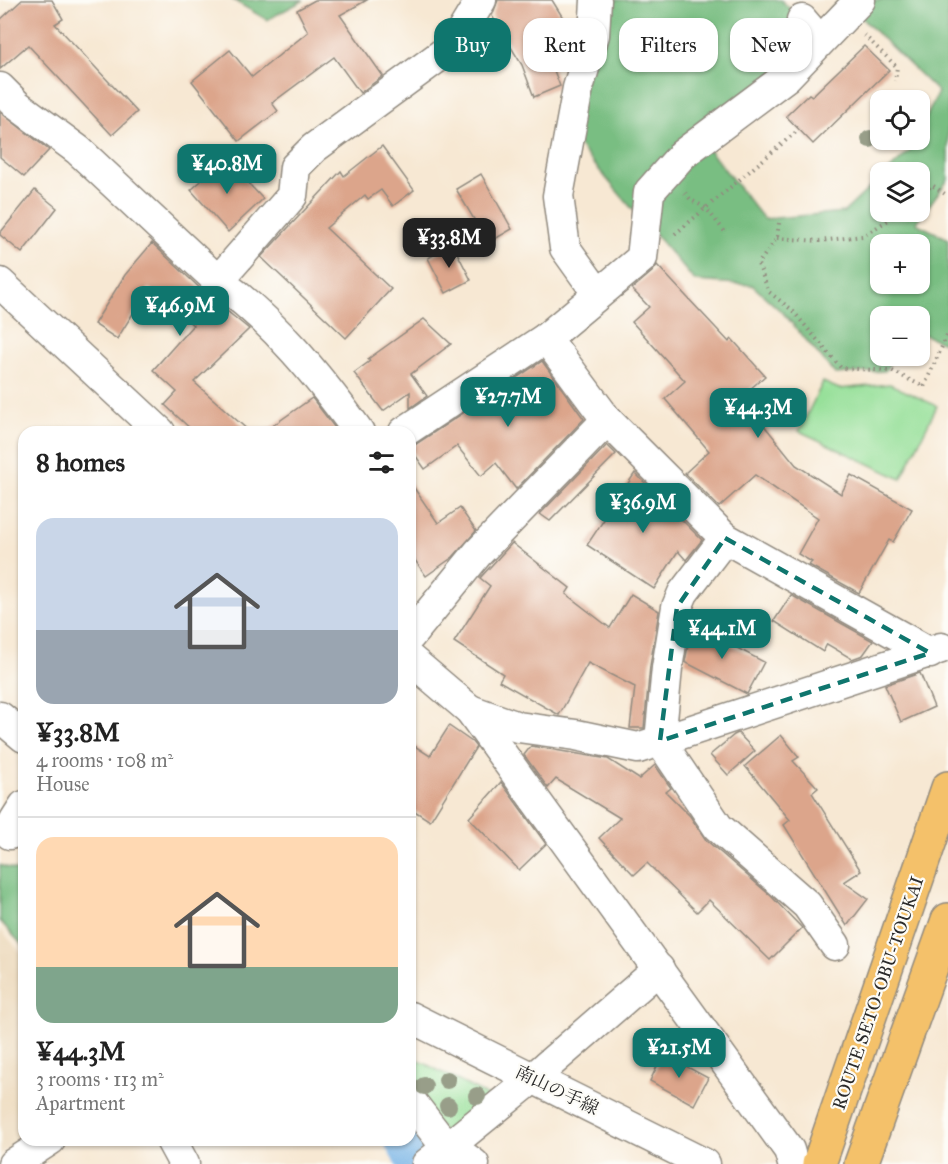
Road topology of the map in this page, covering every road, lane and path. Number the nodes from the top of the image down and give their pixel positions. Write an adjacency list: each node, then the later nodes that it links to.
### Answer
1 (481, 0): 17 (street)
2 (596, 0): 19 (street)
3 (860, 0): 19 (street)
4 (859, 30): 5 (path)
5 (895, 81)
6 (0, 88): 17 (street)
7 (796, 132): 11 (path)
8 (930, 187): 9 (path)
9 (948, 196)
10 (691, 200): 11 (path)
11 (706, 208): 14 (path); 15 (path)
12 (885, 222): 16 (path)
13 (779, 223): 16 (path)
14 (725, 232)
15 (674, 235)
16 (777, 238): 20 (path)
17 (218, 281): 24 (street)
18 (0, 283): 23 (street)
19 (598, 294): 21 (street)
20 (948, 333)
21 (546, 338): 22 (street); 25 (street)
22 (607, 420): 26 (street); 27 (street)
23 (154, 426)
24 (354, 426)
25 (413, 426)
26 (725, 538): 28 (street); 33 (street)
27 (416, 629)
28 (939, 649): 33 (street)
29 (416, 664): 30 (street)
30 (470, 710): 33 (street); 39 (street)
31 (0, 717): 32 (street)
32 (18, 732)
33 (660, 741): 38 (street)
34 (948, 788): 51 (main road, ROUTE SETO-OBU-TOUKAI)
35 (18, 815): 36 (street)
36 (11, 834)
37 (948, 920): 52 (main road)
38 (835, 945)
39 (659, 969): 41 (street); 50 (street)
40 (416, 1020): 41 (street, 南山の手線)
41 (533, 1078): 45 (street); 49 (street, 南山の手線)
42 (416, 1108): 45 (street)
43 (41, 1146): 46 (street)
44 (174, 1146): 47 (street)
45 (440, 1155): 48 (street)
46 (13, 1164)
47 (184, 1164)
48 (474, 1164)
49 (705, 1164)
50 (793, 1164)
51 (819, 1164)
52 (861, 1164)

